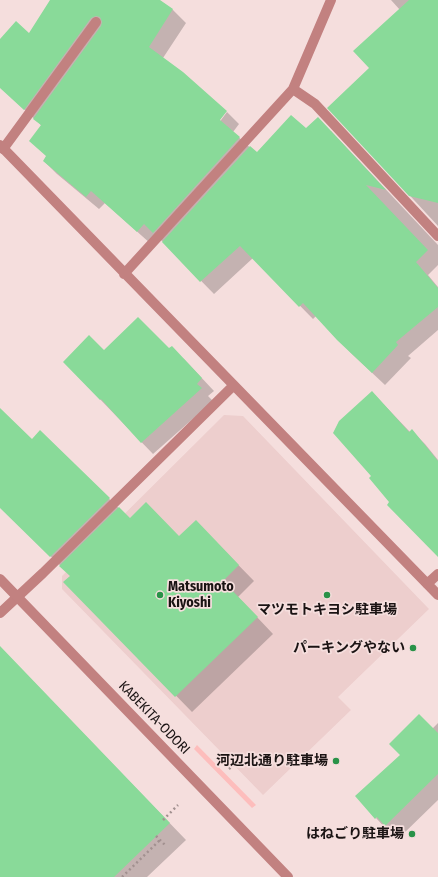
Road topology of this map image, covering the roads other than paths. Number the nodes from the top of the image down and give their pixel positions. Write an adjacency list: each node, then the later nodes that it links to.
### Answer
1 (331, 0): 3 (street)
2 (96, 22): 4 (street)
3 (293, 89): 5 (street); 6 (street)
4 (2, 147): 6 (street)
5 (437, 232)
6 (124, 274): 7 (street)
7 (233, 386): 10 (street); 12 (street)
8 (438, 574): 10 (street)
9 (0, 579): 12 (street, KABEKITA-ODORI)
10 (427, 584): 11 (street)
11 (438, 595)
12 (17, 596): 13 (street); 14 (street, KABEKITA-ODORI)
13 (0, 613)
14 (288, 877)

